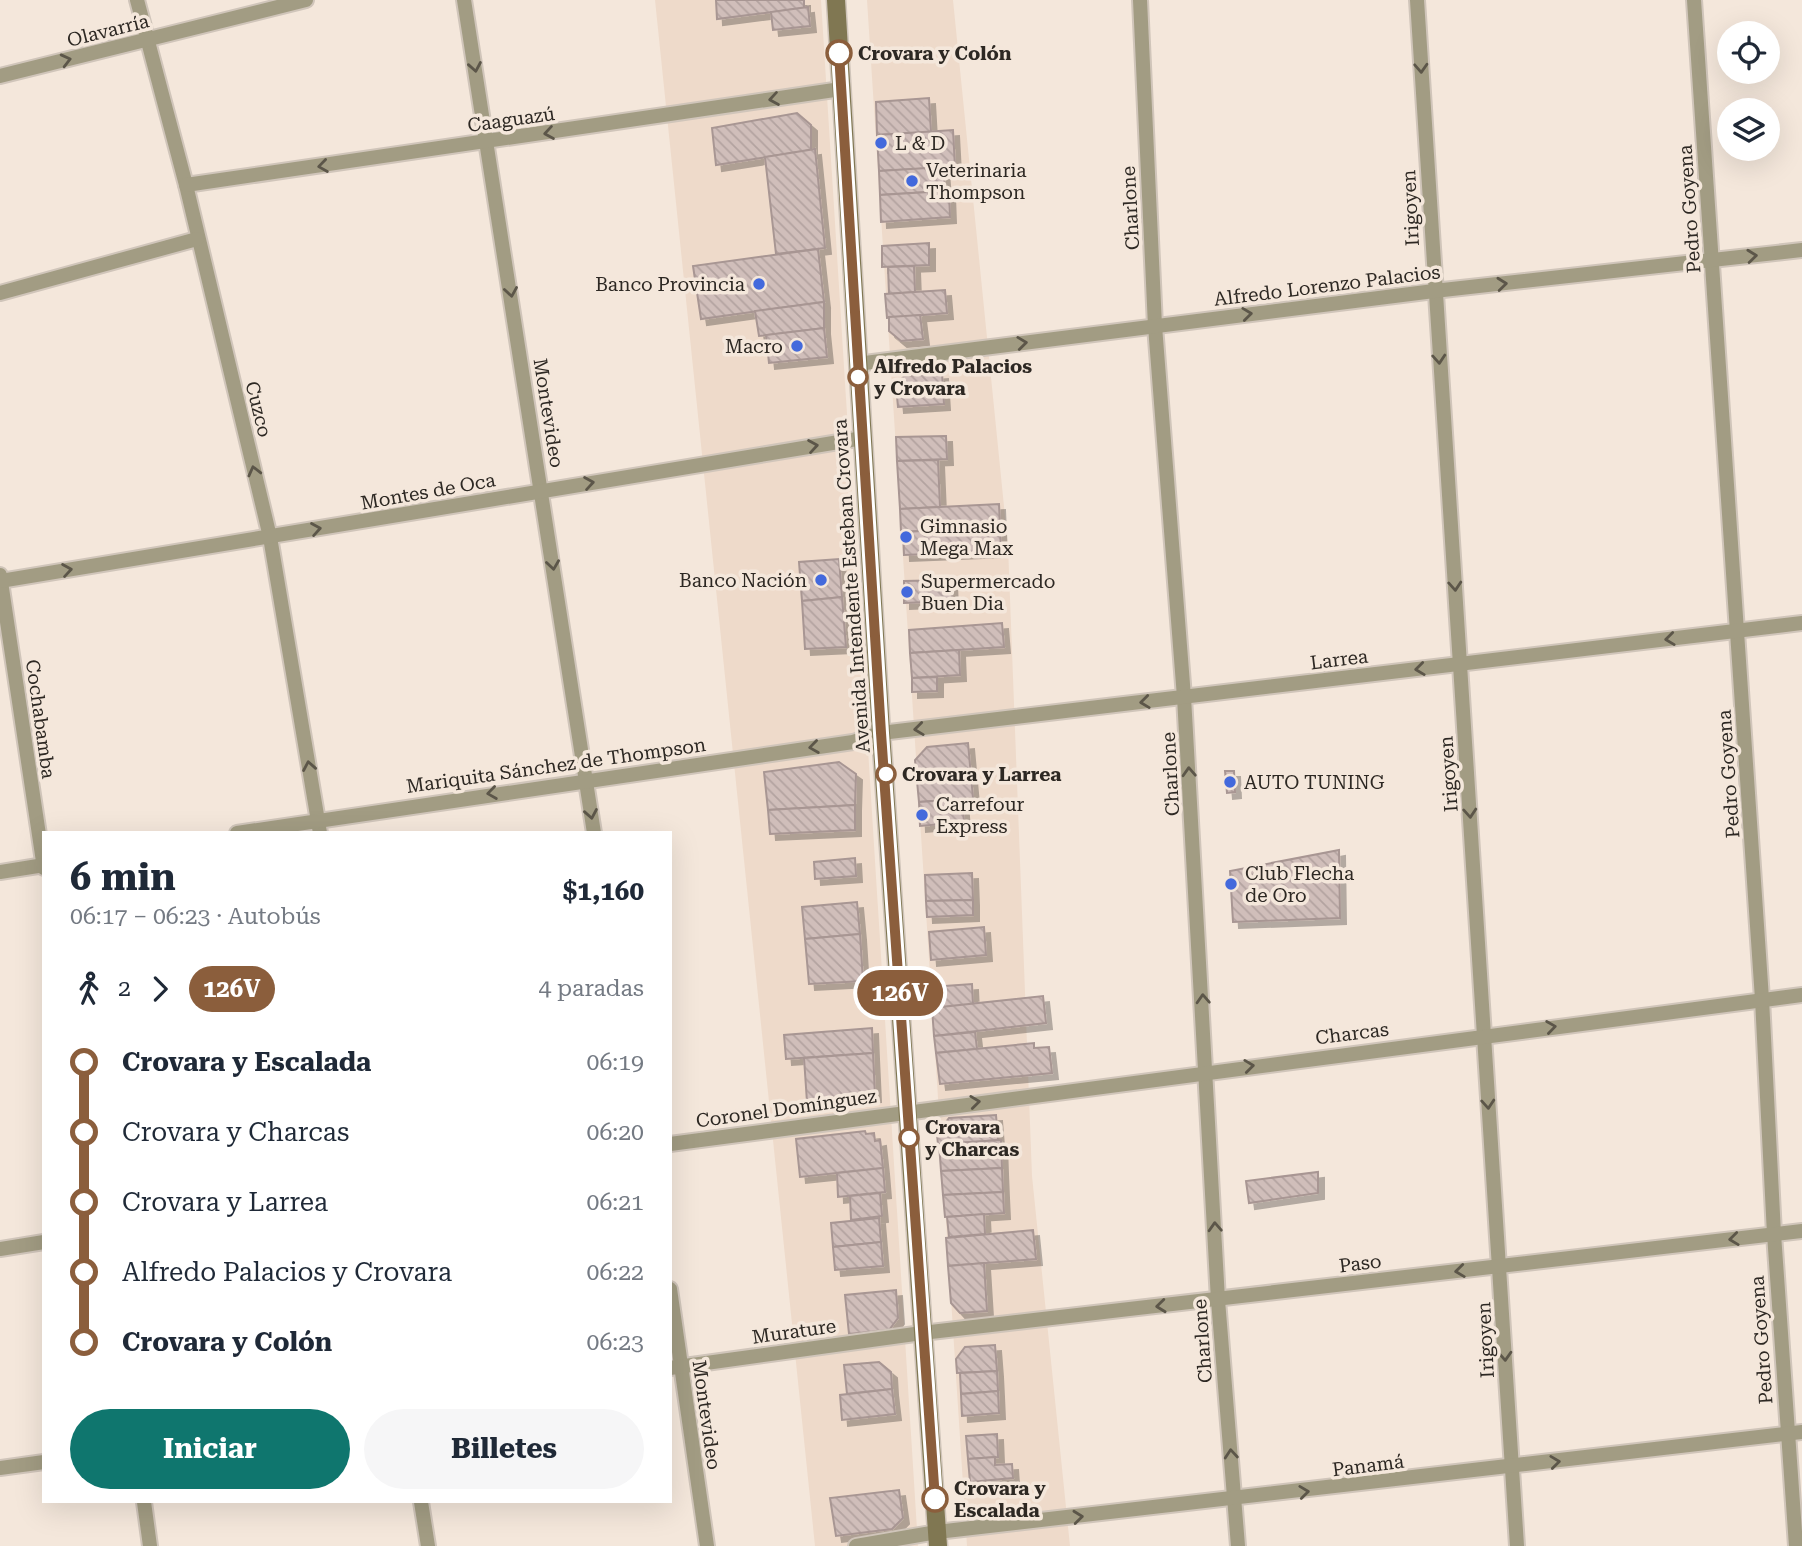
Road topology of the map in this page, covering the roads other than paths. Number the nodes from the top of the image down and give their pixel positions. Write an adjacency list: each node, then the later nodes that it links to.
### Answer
1 (137, 0): 8 (street, Cuzco)
2 (306, 0): 8 (street, Olavarría)
3 (464, 0): 11 (street, Montevideo, one-way to 11)
4 (836, 0): 10 (main road, Avenida Intendente Esteban Crovara)
5 (1140, 0): 18 (street, Charlone)
6 (1417, 0): 16 (street, Irigoyen, one-way to 16)
7 (1694, 0): 15 (street, Pedro Goyena)
8 (147, 40): 9 (street, Olavarría, one-way to 8); 12 (street, Cuzco)
9 (0, 76)
10 (841, 89): 11 (street, Caaguazú, one-way to 11); 19 (main road, Avenida Intendente Esteban Crovara)
11 (488, 142): 12 (street, Caaguazú, one-way to 12); 21 (street, Montevideo, one-way to 21)
12 (186, 185): 13 (street, Cuzco)
13 (197, 239): 17 (street); 22 (street, Cuzco, one-way to 13)
14 (1802, 250): 15 (street, Alfredo Lorenzo Palacios, one-way to 14)
15 (1712, 260): 16 (street, Alfredo Lorenzo Palacios, one-way to 15); 25 (street, Pedro Goyena)
16 (1434, 291): 18 (street, Alfredo Lorenzo Palacios, one-way to 16); 26 (street, Irigoyen, one-way to 26)
17 (0, 293)
18 (1155, 326): 19 (street, Alfredo Lorenzo Palacios, one-way to 18); 27 (street, Charlone)
19 (857, 364): 20 (main road, Avenida Intendente Esteban Crovara)
20 (863, 438): 21 (street, Montes de Oca, one-way to 20); 28 (main road, Avenida Intendente Esteban Crovara)
21 (541, 491): 22 (street, Montes de Oca, one-way to 21); 29 (street, Montevideo, one-way to 29)
22 (270, 537): 23 (street, Montes de Oca, one-way to 22); 30 (street, Cuzco, one-way to 22)
23 (0, 579): 33 (street, Cochabamba)
24 (1802, 623): 25 (street, Larrea)
25 (1738, 631): 26 (street, Larrea, one-way to 26); 37 (street, Pedro Goyena)
26 (1460, 665): 27 (street, Larrea, one-way to 27); 38 (street, Irigoyen, one-way to 38)
27 (1184, 697): 28 (street, Larrea, one-way to 28); 39 (street, Charlone, one-way to 27)
28 (881, 733): 29 (street, Mariquita Sánchez de Thompson, one-way to 29); 40 (main road, Avenida Intendente Esteban Crovara)
29 (584, 780): 30 (street, Mariquita Sánchez de Thompson, one-way to 30); 32 (street, Montevideo, one-way to 32)
30 (319, 826): 31 (street, Mariquita Sánchez de Thompson)
31 (260, 831)
32 (594, 831)
33 (42, 853)
34 (42, 866): 35 (street)
35 (0, 872)
36 (1802, 995): 37 (street, Charcas)
37 (1762, 999): 38 (street, Charcas, one-way to 37); 43 (street, Pedro Goyena)
38 (1484, 1036): 39 (street, Charcas, one-way to 38); 46 (street, Irigoyen, one-way to 46)
39 (1207, 1071): 40 (street, Charcas, one-way to 39); 47 (street, Charlone, one-way to 39)
40 (908, 1110): 41 (street, Coronel Domínguez); 49 (main road, Avenida Intendente Esteban Crovara)
41 (672, 1144)
42 (1802, 1231): 43 (street, Paso)
43 (1774, 1234): 46 (street, Paso, one-way to 46); 52 (street, Pedro Goyena)
44 (42, 1242): 45 (street)
45 (0, 1249)
46 (1500, 1266): 47 (street, Paso, one-way to 47); 54 (street, Irigoyen, one-way to 54)
47 (1218, 1300): 49 (street, Paso, one-way to 49); 56 (street, Charlone, one-way to 47)
48 (672, 1321): 50 (street, Montevideo)
49 (922, 1333): 50 (street, Murature); 59 (main road, Avenida Intendente Esteban Crovara)
50 (675, 1368): 62 (street, Montevideo)
51 (1802, 1432): 52 (street, Panamá)
52 (1787, 1434): 54 (street, Panamá, one-way to 52); 66 (street, Pedro Goyena)
53 (42, 1462): 55 (street)
54 (1511, 1467): 56 (street, Panamá, one-way to 54); 65 (street, Irigoyen)
55 (0, 1468)
56 (1235, 1500): 59 (street, Panamá, one-way to 56); 64 (street, Charlone)
57 (144, 1503): 60 (street)
58 (421, 1503): 61 (street)
59 (938, 1539): 63 (street, Panamá)
60 (150, 1546)
61 (428, 1546)
62 (707, 1546)
63 (856, 1546)
64 (1238, 1546)
65 (1517, 1546)
66 (1796, 1546)

